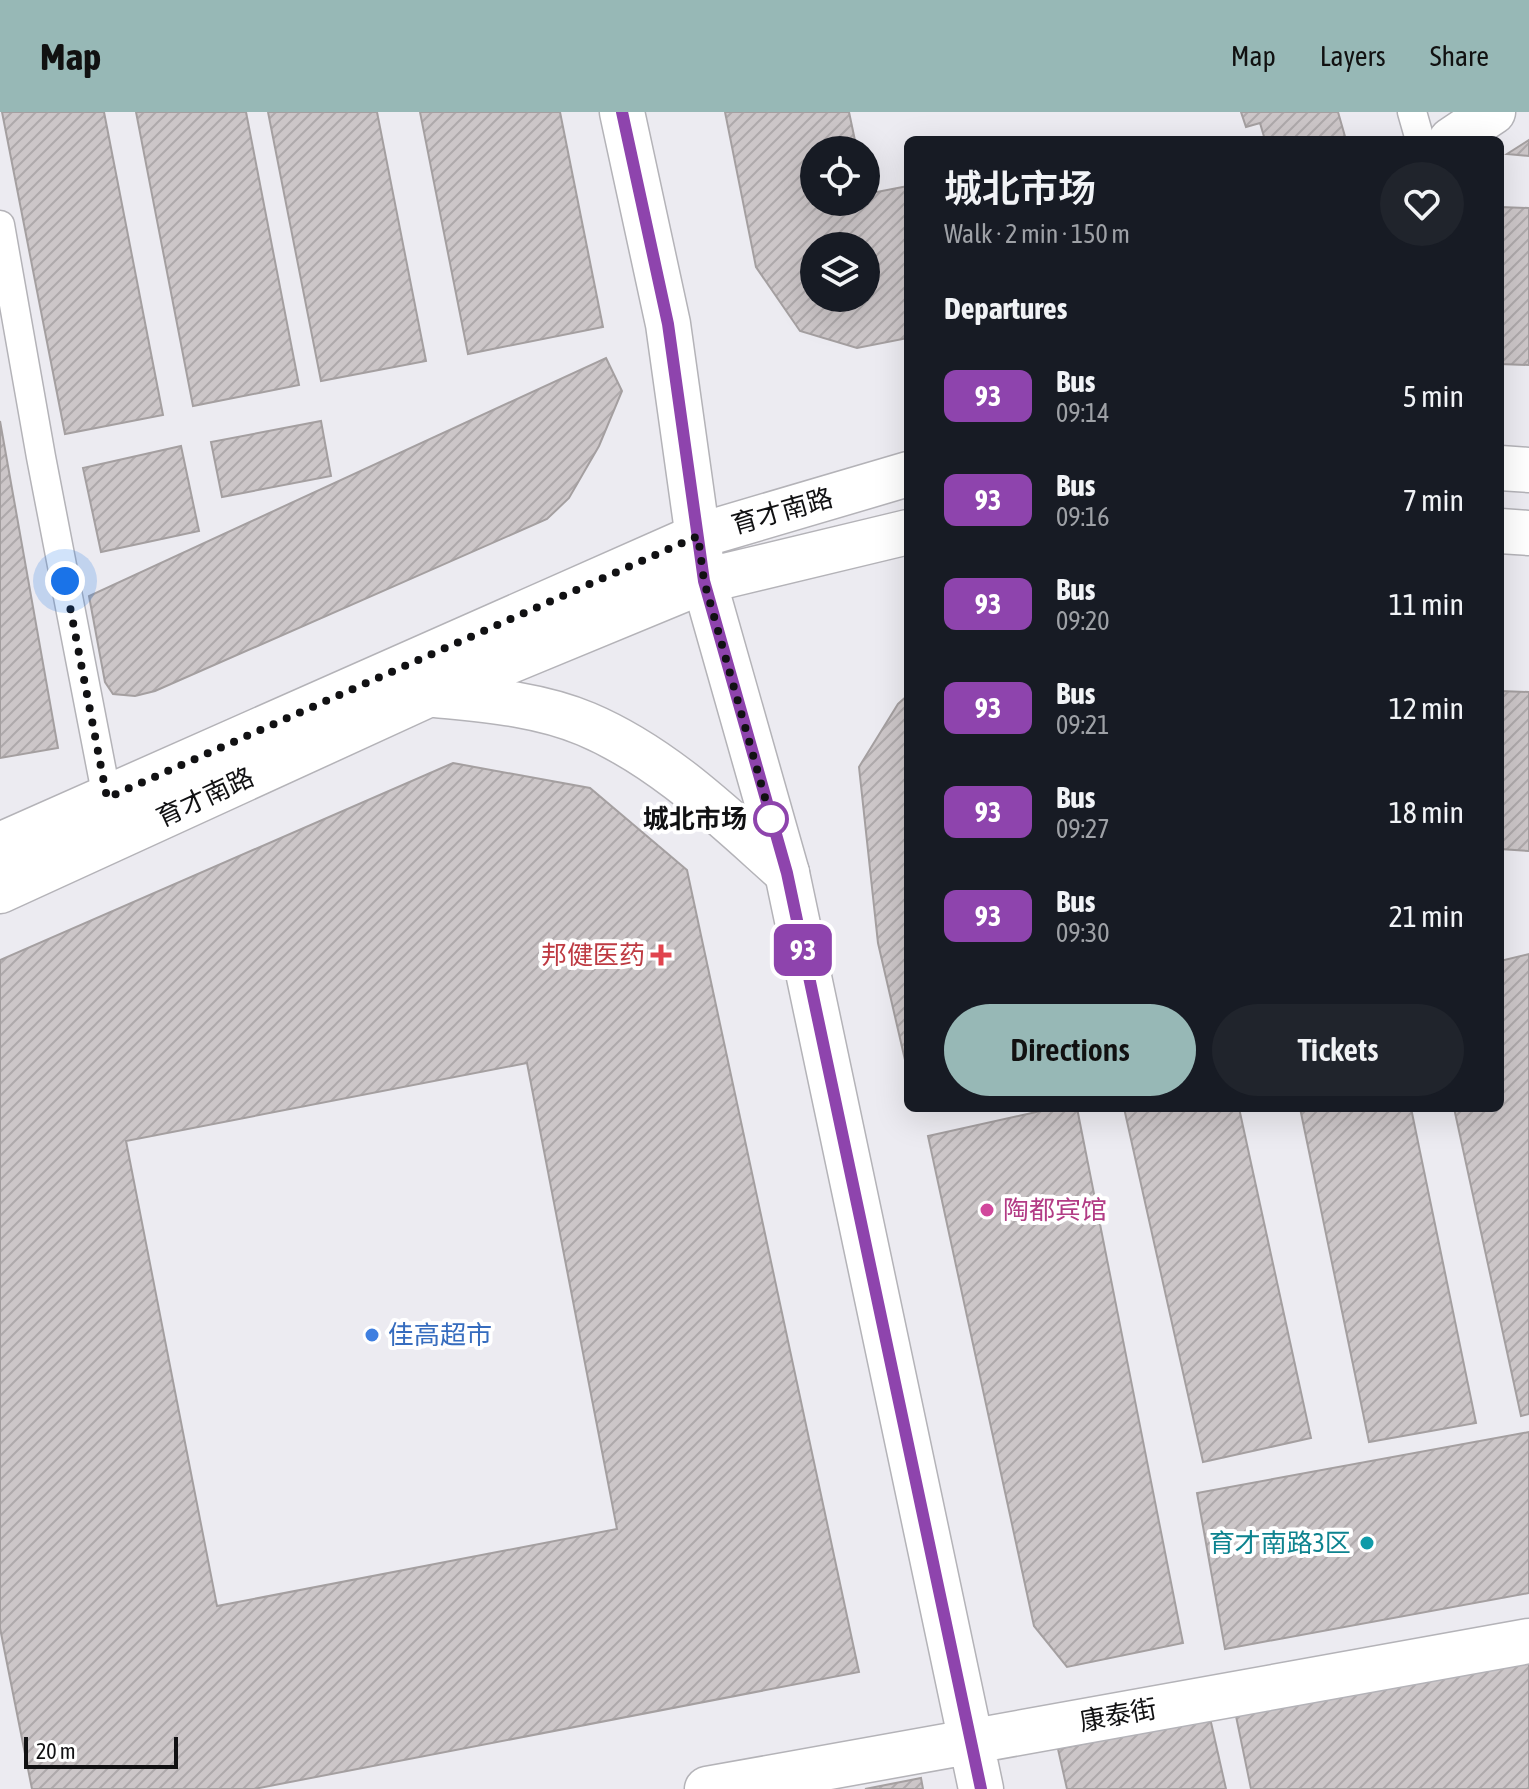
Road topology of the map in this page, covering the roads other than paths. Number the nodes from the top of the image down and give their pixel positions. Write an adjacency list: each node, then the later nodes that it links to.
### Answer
1 (622, 112): 13 (street)
2 (1412, 112): 4 (lane)
3 (1493, 112): 5 (street)
4 (1419, 136)
5 (1457, 136)
6 (0, 225): 16 (lane)
7 (1504, 468): 8 (street)
8 (1529, 470)
9 (904, 475): 13 (street, 育才南路)
10 (1504, 531): 12 (street)
11 (904, 533): 14 (street, 育才南路)
12 (1529, 533)
13 (698, 536): 14 (street); 16 (street, 育才南路)
14 (704, 581): 15 (street, 育才南路); 18 (street)
15 (430, 694): 18 (street); 19 (street, 育才南路)
16 (107, 798): 17 (street, 育才南路)
17 (0, 845)
18 (787, 873): 21 (street)
19 (0, 891)
20 (1529, 1641): 21 (street, 康泰街)
21 (971, 1741): 22 (street, 康泰街); 23 (street)
22 (707, 1789)
23 (981, 1789)

